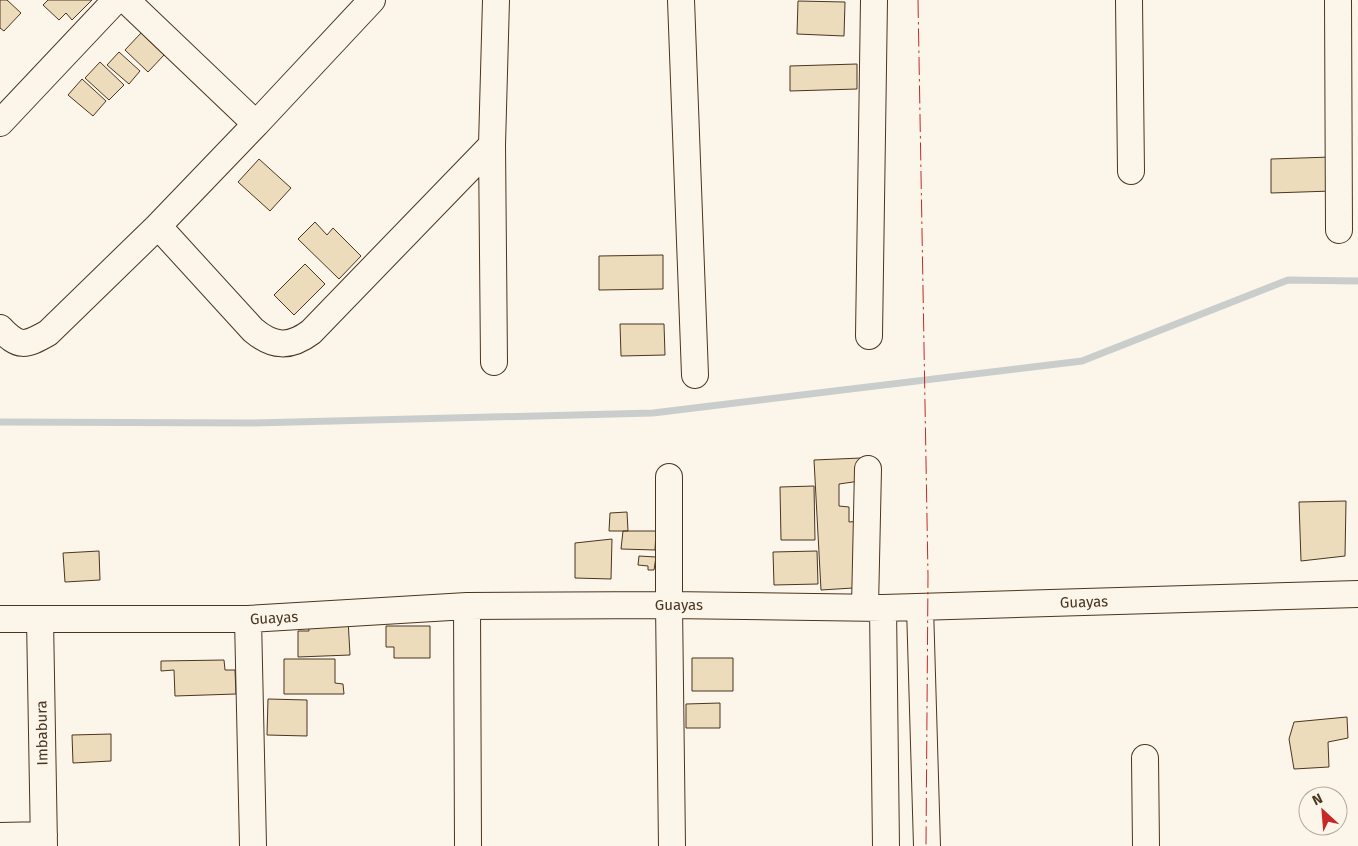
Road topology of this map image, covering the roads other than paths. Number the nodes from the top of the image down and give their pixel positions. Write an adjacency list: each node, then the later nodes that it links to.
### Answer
1 (116, 0): 9 (street)
2 (126, 0): 10 (street)
3 (372, 0): 10 (street)
4 (496, 0): 11 (street)
5 (681, 0): 18 (street)
6 (874, 0): 16 (street)
7 (1129, 0): 12 (street)
8 (1338, 0): 14 (street)
9 (0, 123)
10 (256, 124): 13 (street)
11 (492, 146): 13 (street); 17 (street)
12 (1131, 171)
13 (158, 226): 15 (street)
14 (1338, 230)
15 (0, 328)
16 (869, 336)
17 (494, 362)
18 (696, 375)
19 (868, 469): 25 (street)
20 (670, 477): 22 (street)
21 (1358, 594): 24 (street, Guayas)
22 (669, 605): 23 (street, Guayas); 25 (street, Guayas); 34 (street)
23 (467, 606): 28 (street, Guayas); 33 (street)
24 (920, 607): 25 (street, Guayas); 36 (street)
25 (874, 608): 35 (street)
26 (0, 619): 27 (street, Guayas)
27 (40, 619): 28 (street, Guayas); 31 (street, Imbabura)
28 (248, 619): 32 (street)
29 (1145, 758): 37 (street)
30 (0, 836): 31 (street)
31 (44, 840)
32 (253, 846)
33 (468, 846)
34 (672, 846)
35 (886, 846)
36 (927, 846)
37 (1146, 846)

